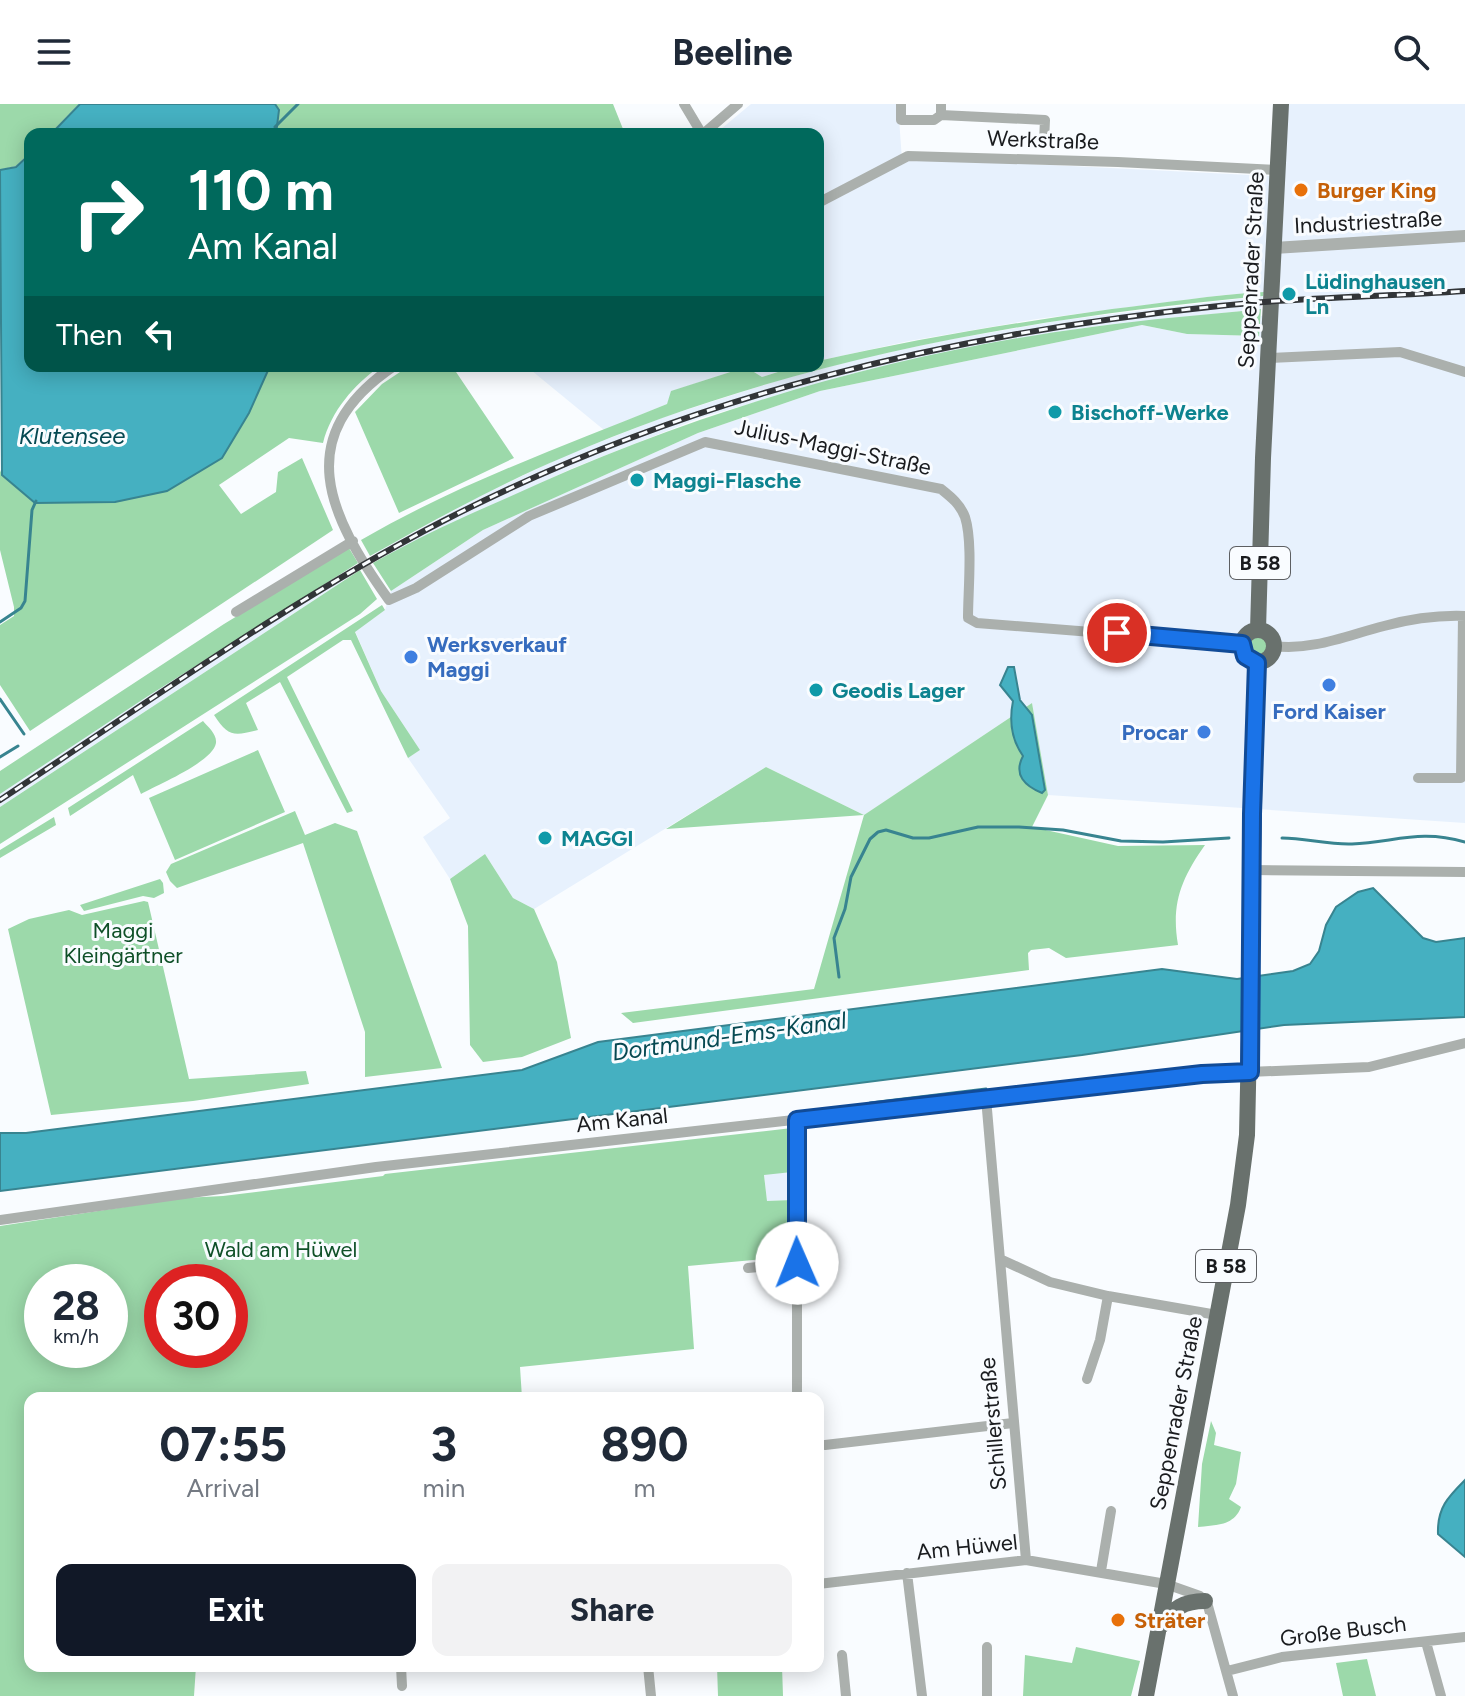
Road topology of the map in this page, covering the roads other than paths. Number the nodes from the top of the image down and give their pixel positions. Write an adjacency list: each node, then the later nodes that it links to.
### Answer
1 (684, 104): 6 (street)
2 (738, 104): 7 (street)
3 (901, 104): 5 (street)
4 (1281, 104): 9 (main road, Seppenrader Straße / B 58)
5 (941, 110): 8 (street)
6 (698, 128)
7 (709, 128)
8 (1044, 141)
9 (1279, 170): 10 (street, Werkstraße); 12 (main road, Seppenrader Straße / B 58)
10 (824, 200)
11 (1465, 236): 12 (street, Industriestraße)
12 (1274, 248): 13 (main road, Seppenrader Straße / B 58)
13 (1269, 358): 15 (street); 19 (main road, Seppenrader Straße / B 58)
14 (386, 372): 16 (street)
15 (1465, 372)
16 (353, 541): 17 (street); 20 (street, Julius-Maggi-Straße)
17 (236, 612)
18 (1464, 616): 21 (street); 23 (street)
19 (1258, 630): 20 (main road); 21 (main road)
20 (1242, 644): 22 (main road)
21 (1274, 646): 22 (main road)
22 (1257, 663): 24 (main road, B 58)
23 (1418, 778)
24 (1252, 870): 25 (street); 27 (main road, Seppenrader Straße / B 58)
25 (1465, 872)
26 (1465, 1043): 27 (street, Am Kanal)
27 (1250, 1072): 28 (street, Am Kanal); 35 (main road, Seppenrader Straße / B 58)
28 (986, 1098): 29 (street, Am Kanal); 31 (street)
29 (797, 1120): 30 (street, Am Kanal); 32 (street)
30 (0, 1220)
31 (1000, 1259): 34 (street); 38 (street, Schillerstraße)
32 (797, 1263): 33 (street); 37 (street)
33 (748, 1268)
34 (1108, 1296): 35 (street); 36 (street)
35 (1217, 1315): 45 (main road, Seppenrader Straße / B 58)
36 (1087, 1379)
37 (797, 1392)
38 (1013, 1423): 39 (street); 41 (street, Schillerstraße)
39 (825, 1445)
40 (1111, 1511): 42 (street)
41 (1026, 1560): 42 (street, Am Hüwel); 43 (street, Am Hüwel)
42 (1101, 1571): 45 (street, Am Hüwel)
43 (907, 1573): 44 (street, Am Hüwel); 58 (street)
44 (824, 1583)
45 (1166, 1584): 46 (street, Am Hüwel); 47 (main road, Seppenrader Straße / B 58)
46 (1205, 1601): 47 (main road); 52 (street)
47 (1158, 1630): 60 (main road, Seppenrader Straße / B 58)
48 (1465, 1637): 49 (street, Große Busch)
49 (1426, 1642): 52 (street, Große Busch); 62 (street)
50 (987, 1647): 59 (street)
51 (842, 1655): 57 (street)
52 (1227, 1671): 61 (street)
53 (401, 1672): 55 (street)
54 (649, 1672): 56 (street)
55 (402, 1686)
56 (651, 1696)
57 (846, 1696)
58 (922, 1696)
59 (987, 1696)
60 (1146, 1696)
61 (1233, 1696)
62 (1441, 1696)

